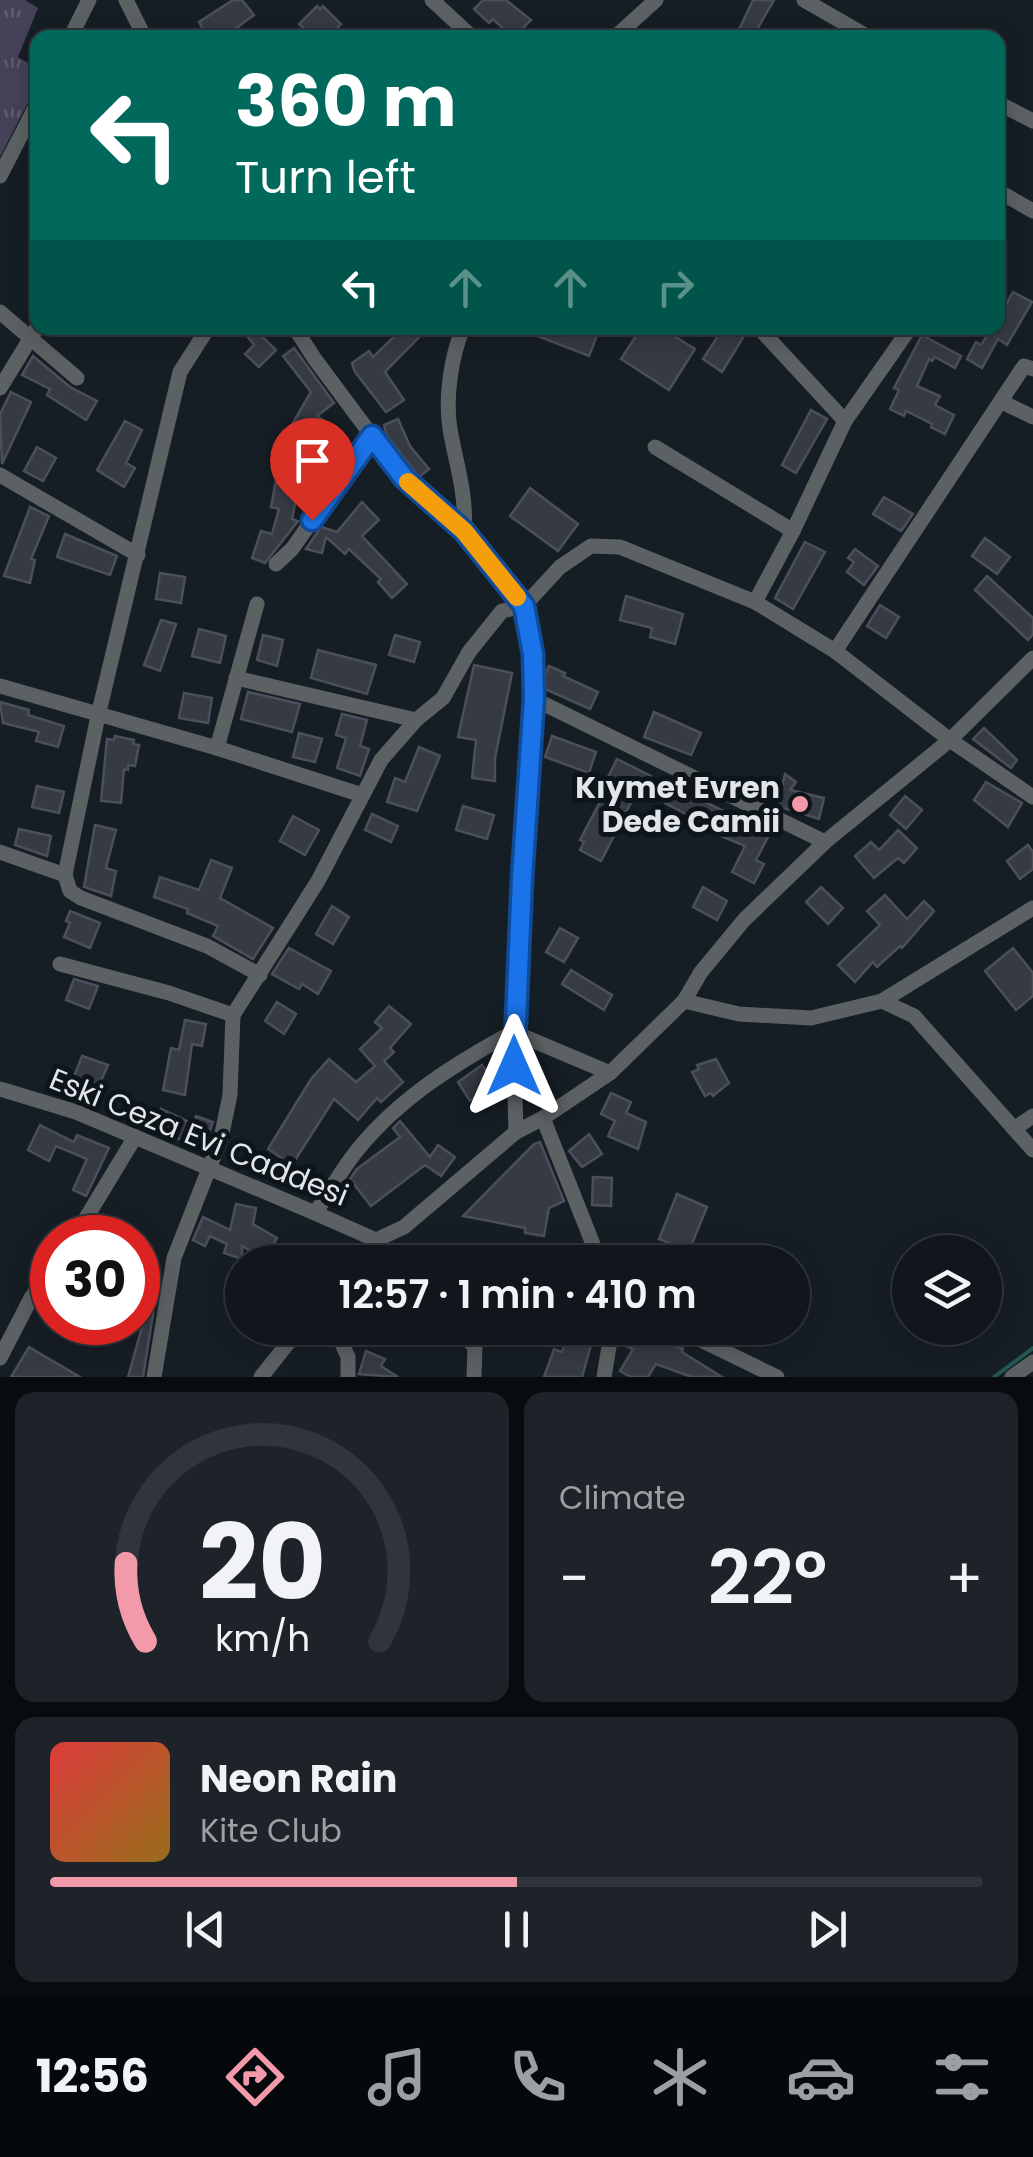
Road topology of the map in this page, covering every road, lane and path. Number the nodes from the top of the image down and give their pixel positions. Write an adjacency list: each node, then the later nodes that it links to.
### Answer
1 (89, 0): 7 (street)
2 (126, 0): 8 (street)
3 (432, 0): 9 (street)
4 (656, 0): 10 (street)
5 (804, 0): 6 (street)
6 (840, 22): 11 (street); 12 (street)
7 (74, 30)
8 (142, 30)
9 (464, 30)
10 (623, 30)
11 (836, 30)
12 (855, 30)
13 (1005, 107): 15 (street)
14 (30, 118): 16 (street)
15 (1033, 121)
16 (0, 176)
17 (1005, 195): 18 (street)
18 (1033, 212)
19 (0, 312): 20 (street)
20 (30, 329)
21 (31, 335): 30 (street)
22 (37, 335): 29 (street)
23 (204, 335): 39 (street)
24 (300, 335): 34 (street)
25 (462, 335): 37 (street)
26 (766, 335): 33 (street)
27 (903, 335): 33 (street)
28 (1033, 369): 31 (street)
29 (77, 378)
30 (0, 388)
31 (1002, 402): 32 (street); 44 (street)
32 (1033, 417)
33 (845, 420): 38 (street)
34 (372, 436): 37 (street); 40 (street)
35 (656, 446): 38 (street)
36 (0, 474): 39 (street)
37 (464, 531): 43 (street)
38 (794, 531): 41 (street)
39 (138, 555): 49 (street)
40 (276, 564)
41 (755, 602): 43 (street); 44 (street)
42 (257, 604): 46 (street)
43 (524, 606): 48 (street); 50 (street)
44 (835, 651): 51 (street)
45 (1033, 658): 51 (street)
46 (236, 678): 50 (street); 52 (street)
47 (0, 686): 49 (street)
48 (534, 699): 55 (street); 64 (street)
49 (98, 716): 52 (street); 57 (street)
50 (416, 720): 53 (street)
51 (950, 740): 54 (street); 55 (street)
52 (216, 748): 53 (street)
53 (362, 794): 60 (street)
54 (1033, 797)
55 (825, 842): 61 (street)
56 (0, 852): 57 (street)
57 (65, 876): 60 (street)
58 (1033, 908): 62 (street)
59 (60, 964): 63 (street)
60 (260, 974): 63 (street)
61 (684, 1000): 62 (street); 65 (street)
62 (882, 1001): 69 (street)
63 (233, 1015): 73 (street)
64 (514, 1032): 65 (street); 70 (street); 74 (street)
65 (610, 1073): 68 (street)
66 (0, 1089): 71 (street, Eski Ceza Evi Caddesi)
67 (1033, 1116): 69 (street)
68 (543, 1118): 70 (street); 79 (street)
69 (1014, 1129): 72 (street)
70 (516, 1132): 76 (street)
71 (135, 1136): 73 (street, Eski Ceza Evi Caddesi); 75 (street)
72 (1033, 1150)
73 (208, 1168): 74 (street, Eski Ceza Evi Caddesi); 89 (street)
74 (316, 1213): 76 (street, Eski Ceza Evi Caddesi)
75 (88, 1215)
76 (376, 1240): 77 (street); 78 (street)
77 (371, 1245)
78 (381, 1245)
79 (593, 1245)
80 (30, 1300): 86 (street)
81 (286, 1345): 90 (street)
82 (342, 1345): 91 (street)
83 (472, 1345): 92 (street)
84 (609, 1345): 93 (street)
85 (710, 1345): 88 (street)
86 (0, 1358)
87 (1033, 1362): 94 (street)
88 (770, 1375)
89 (154, 1377)
90 (261, 1377)
91 (348, 1377)
92 (474, 1377)
93 (604, 1377)
94 (1012, 1377)

